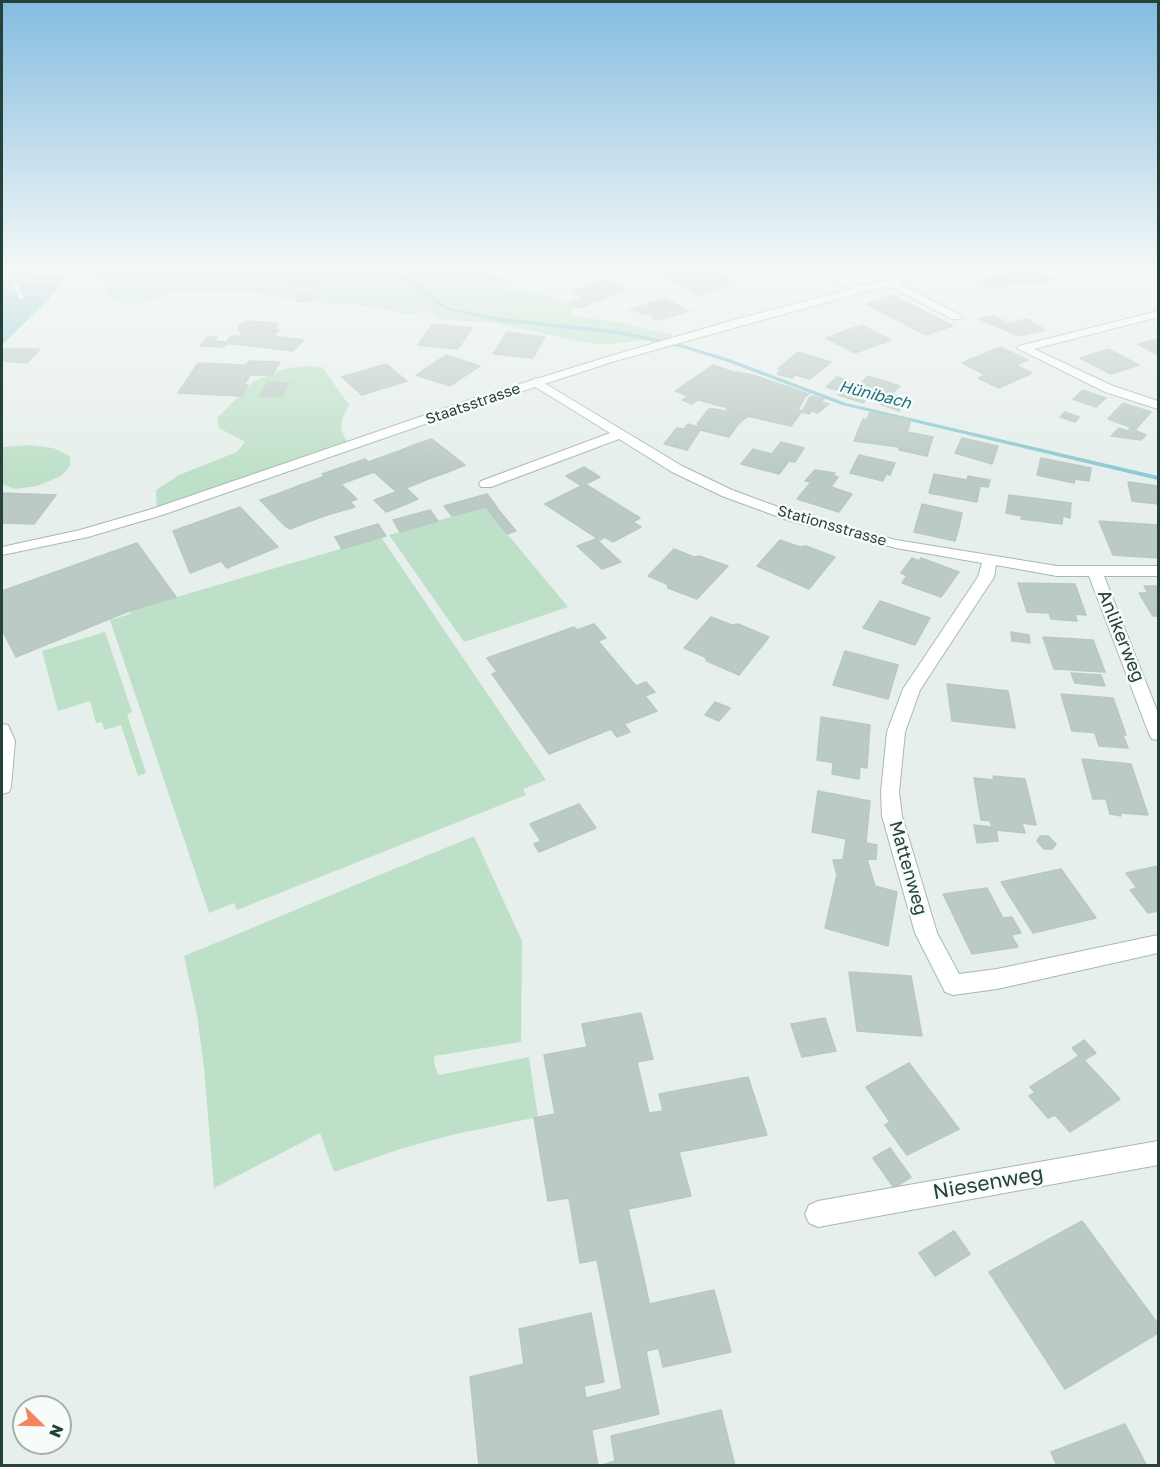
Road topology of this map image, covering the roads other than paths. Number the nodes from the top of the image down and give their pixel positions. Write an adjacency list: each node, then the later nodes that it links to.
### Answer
1 (692, 335): 3 (street, Staatsstrasse)
2 (1073, 335): 4 (street)
3 (536, 382): 5 (street, Stationsstrasse); 7 (street, Staatsstrasse)
4 (1158, 405)
5 (619, 434): 6 (street); 8 (street, Stationsstrasse)
6 (486, 484)
7 (2, 551)
8 (990, 560): 10 (street, Stationsstrasse); 14 (street, Mattenweg)
9 (1158, 571): 10 (street, Stationsstrasse)
10 (1095, 572): 12 (street, Anlikerweg)
11 (2, 730): 13 (street)
12 (1158, 734)
13 (2, 787)
14 (1158, 944)
15 (1158, 1153): 16 (street, Niesenweg)
16 (818, 1214)

